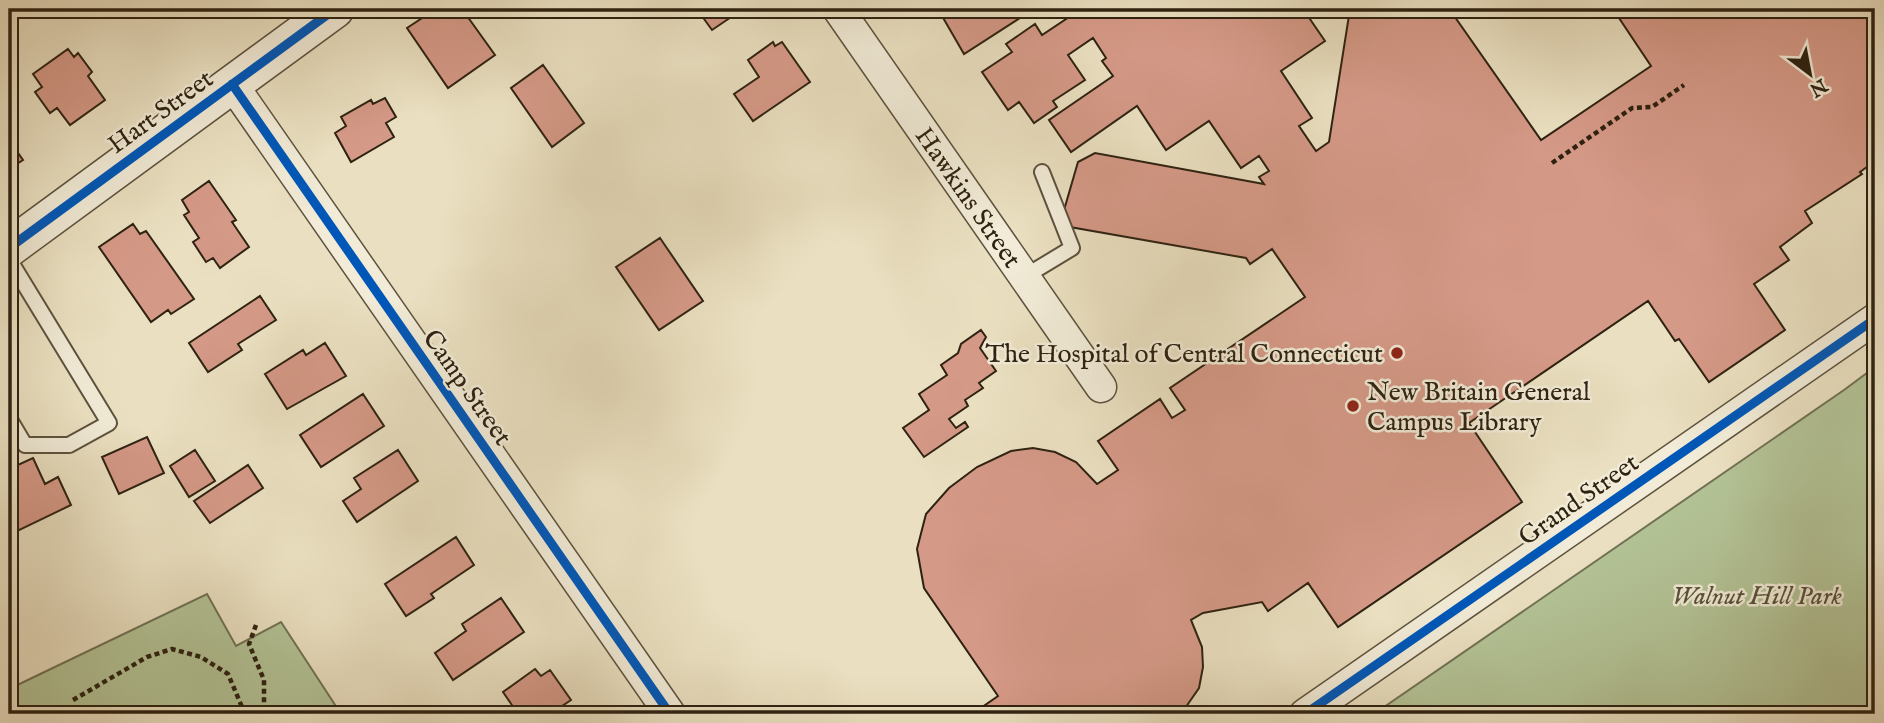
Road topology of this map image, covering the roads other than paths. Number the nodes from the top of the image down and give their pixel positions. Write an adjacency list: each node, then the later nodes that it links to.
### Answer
1 (335, 9): 3 (street, Hart Street)
2 (838, 9): 7 (street, Hawkins Street)
3 (232, 84): 5 (street, Hart Street); 11 (street, Camp Street)
4 (1042, 173): 7 (lane)
5 (9, 248)
6 (9, 260): 10 (lane)
7 (1024, 277): 9 (street, Hawkins Street)
8 (1875, 319): 12 (street, Grand Street)
9 (1101, 387)
10 (9, 418)
11 (670, 714)
12 (1305, 714)

